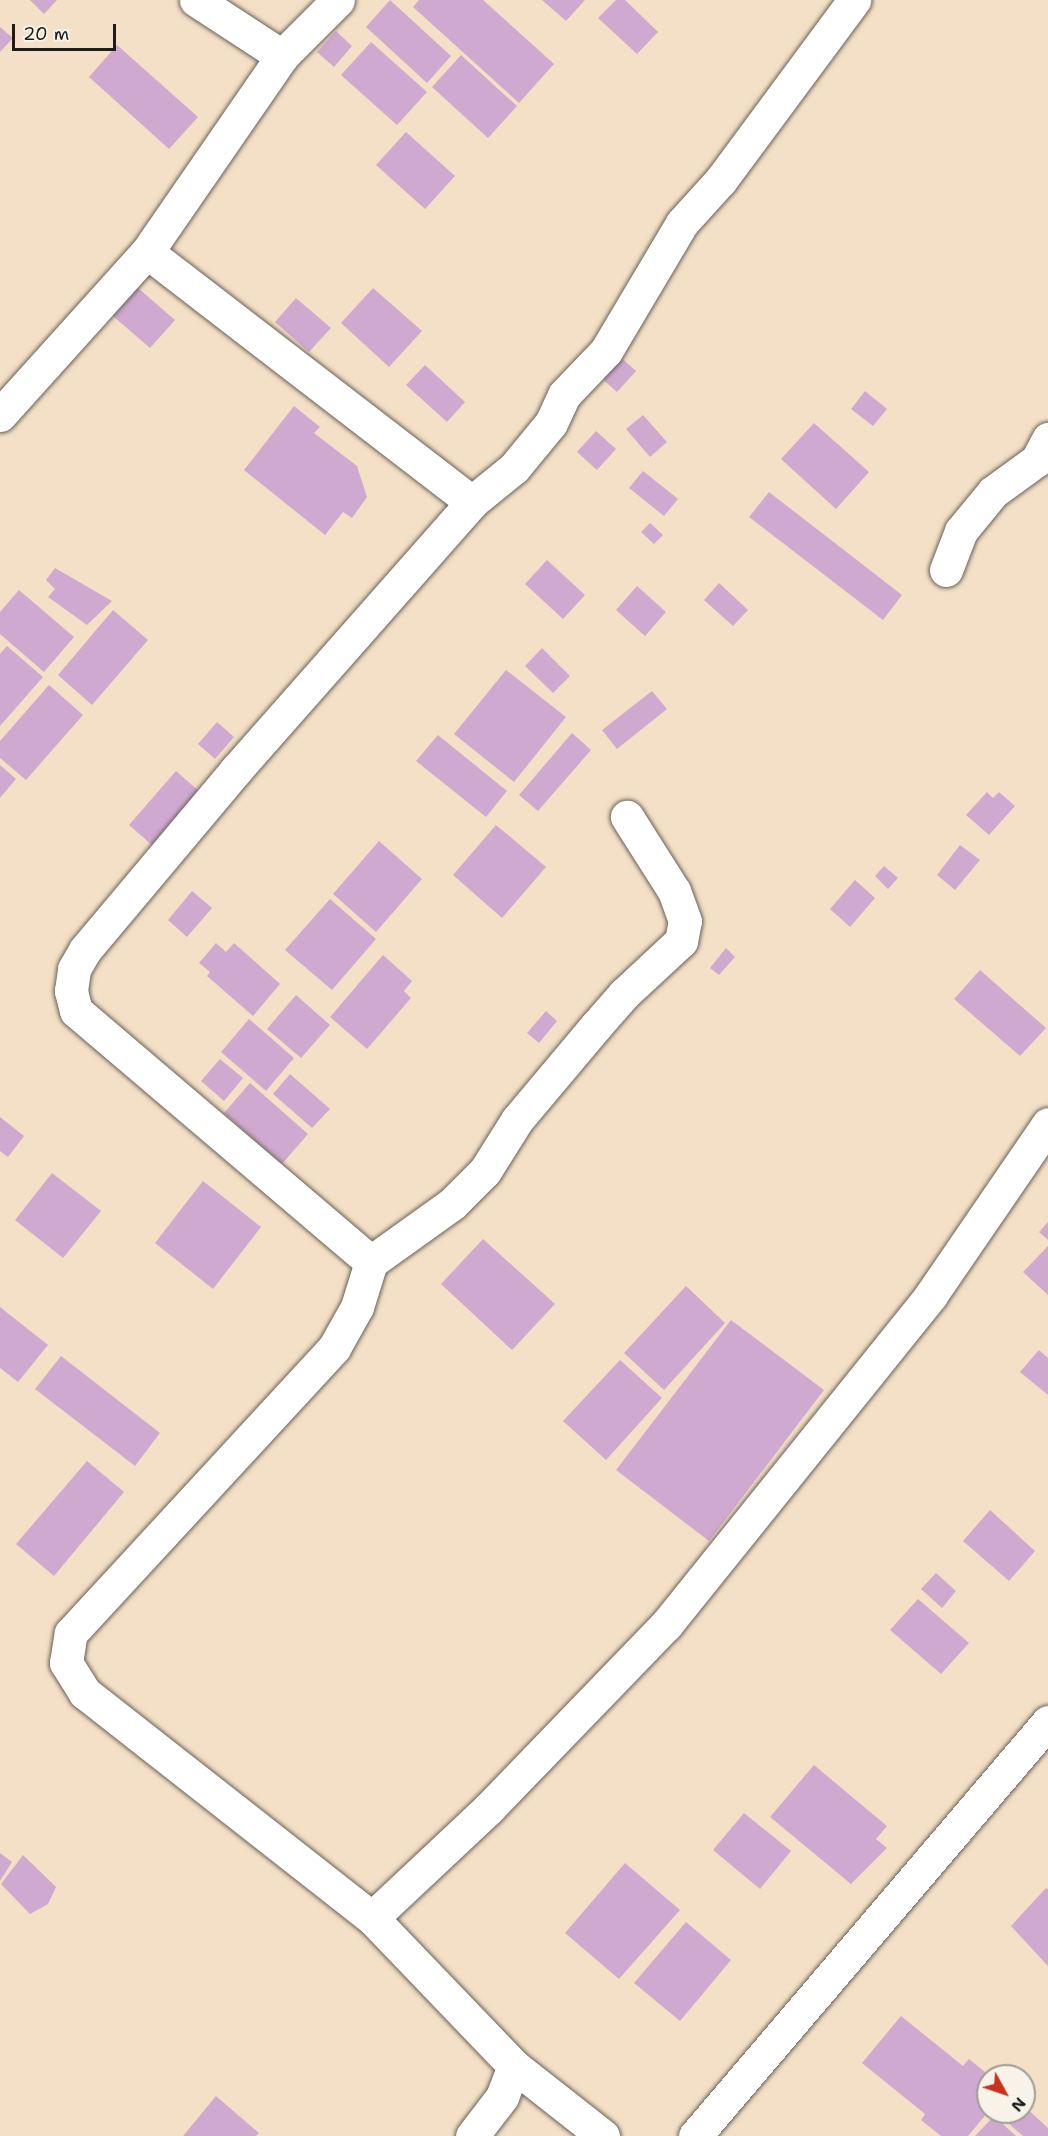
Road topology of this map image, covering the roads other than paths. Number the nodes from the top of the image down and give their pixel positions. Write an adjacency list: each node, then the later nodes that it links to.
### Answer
1 (196, 0): 4 (street)
2 (338, 0): 4 (street)
3 (854, 0): 8 (street)
4 (282, 56): 5 (street)
5 (147, 252): 6 (street); 8 (street)
6 (0, 415)
7 (1048, 439): 9 (street)
8 (472, 502): 12 (street)
9 (946, 570)
10 (627, 817): 12 (street)
11 (1048, 1124): 14 (street)
12 (370, 1262): 14 (street)
13 (1048, 1722): 18 (street)
14 (372, 1918): 15 (street)
15 (514, 2066): 16 (street); 17 (street)
16 (472, 2136)
17 (603, 2136)
18 (695, 2136)

